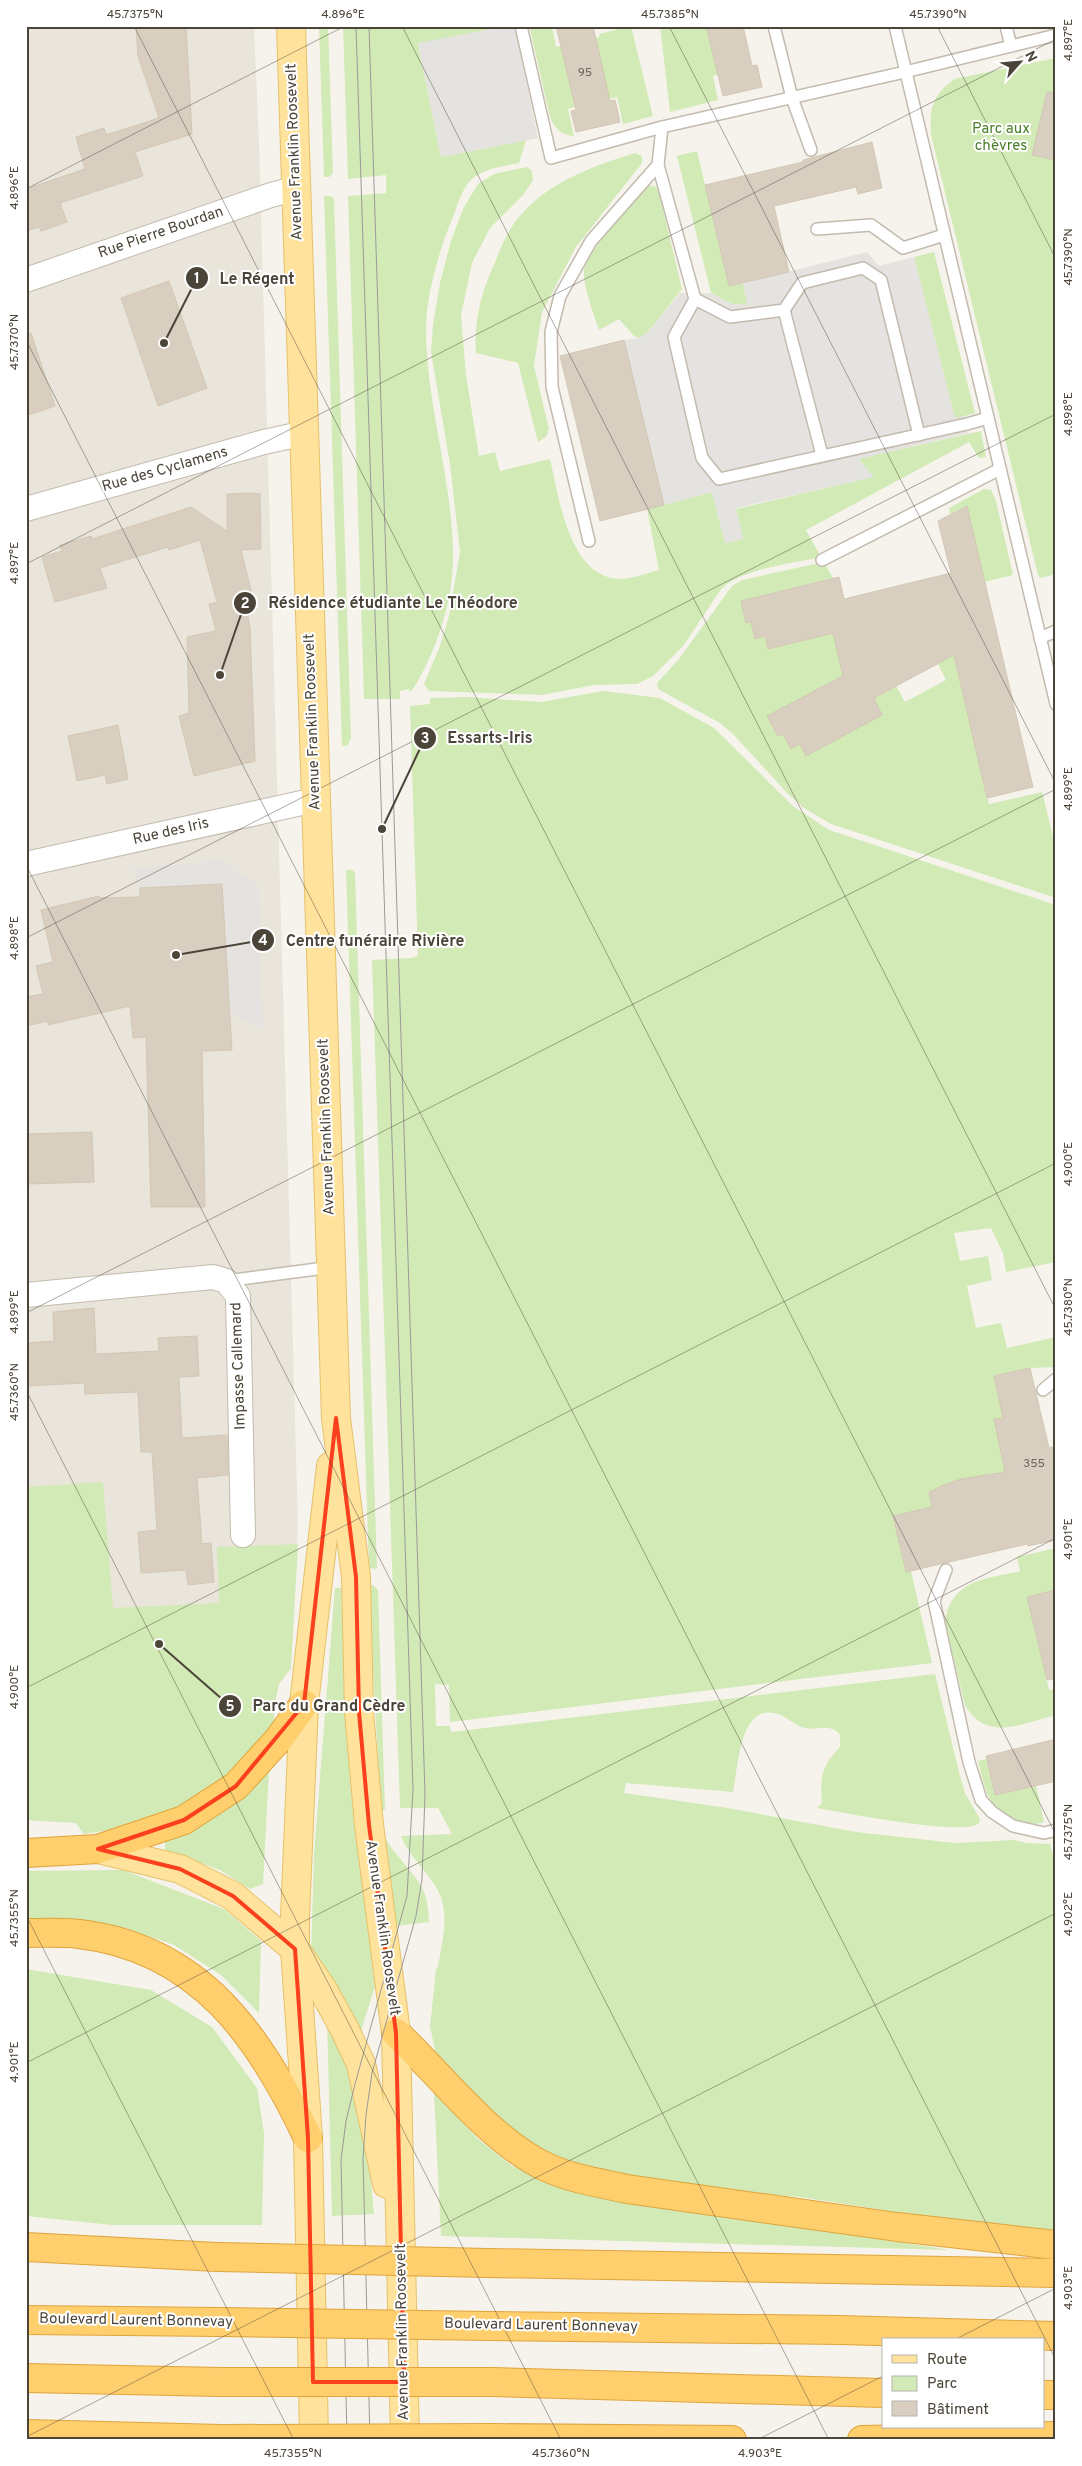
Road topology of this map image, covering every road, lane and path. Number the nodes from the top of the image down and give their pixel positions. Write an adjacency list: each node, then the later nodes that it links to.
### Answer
1 (291, 26): 13 (main road, Avenue Franklin Roosevelt)
2 (521, 26): 10 (lane)
3 (774, 26): 9 (lane)
4 (895, 26): 8 (lane)
5 (1006, 26): 7 (lane)
6 (1056, 35): 7 (lane)
7 (1011, 46): 8 (lane)
8 (906, 72): 9 (lane); 15 (lane)
9 (792, 98): 10 (lane); 11 (lane)
10 (662, 127): 12 (lane)
11 (811, 150)
12 (658, 165): 17 (lane); 25 (lane)
13 (296, 188): 16 (street, Rue Pierre Bourdan); 20 (main road, Avenue Franklin Roosevelt)
14 (816, 229): 15 (lane)
15 (944, 235): 19 (lane)
16 (26, 280)
17 (695, 299): 18 (lane); 22 (lane)
18 (784, 310): 21 (lane); 22 (lane)
19 (988, 418): 21 (lane); 23 (lane)
20 (305, 433): 24 (street, Rue des Cyclamens); 30 (main road, Avenue Franklin Roosevelt)
21 (919, 435): 22 (lane)
22 (822, 455)
23 (1000, 469): 26 (lane); 28 (lane)
24 (26, 509)
25 (589, 541)
26 (822, 560)
27 (1056, 631): 28 (lane)
28 (1040, 638): 29 (lane)
29 (1056, 704)
30 (315, 800): 31 (street, Rue des Iris); 32 (main road, Avenue Franklin Roosevelt)
31 (26, 864)
32 (332, 1267): 33 (lane); 37 (main road, Avenue Franklin Roosevelt)
33 (226, 1281): 34 (street, Impasse Callemard); 38 (street, Impasse Callemard)
34 (26, 1295)
35 (1056, 1379): 36 (lane)
36 (1043, 1390)
37 (336, 1418): 40 (main road, Avenue Franklin Roosevelt); 46 (main road, Avenue Franklin Roosevelt)
38 (243, 1535)
39 (946, 1570): 41 (lane)
40 (304, 1704): 42 (highway); 45 (main road, Avenue Franklin Roosevelt)
41 (1056, 1830)
42 (98, 1849): 43 (highway); 45 (main road)
43 (26, 1853)
44 (26, 1933): 47 (highway)
45 (295, 1950): 47 (main road, Avenue Franklin Roosevelt); 50 (main road)
46 (396, 2033): 48 (highway); 50 (main road, Avenue Franklin Roosevelt)
47 (308, 2138): 59 (main road, Avenue Franklin Roosevelt)
48 (1056, 2245)
49 (26, 2247): 51 (highway, bridge)
50 (401, 2252): 61 (main road, Avenue Franklin Roosevelt)
51 (1056, 2273)
52 (26, 2320): 53 (highway, Boulevard Laurent Bonnevay, bridge)
53 (1056, 2336)
54 (26, 2378): 55 (highway, bridge)
55 (882, 2393)
56 (26, 2434): 58 (highway)
57 (1056, 2436): 63 (highway)
58 (222, 2439): 60 (highway, bridge)
59 (314, 2440)
60 (357, 2440): 62 (highway, bridge)
61 (405, 2440)
62 (732, 2440)
63 (862, 2440)

